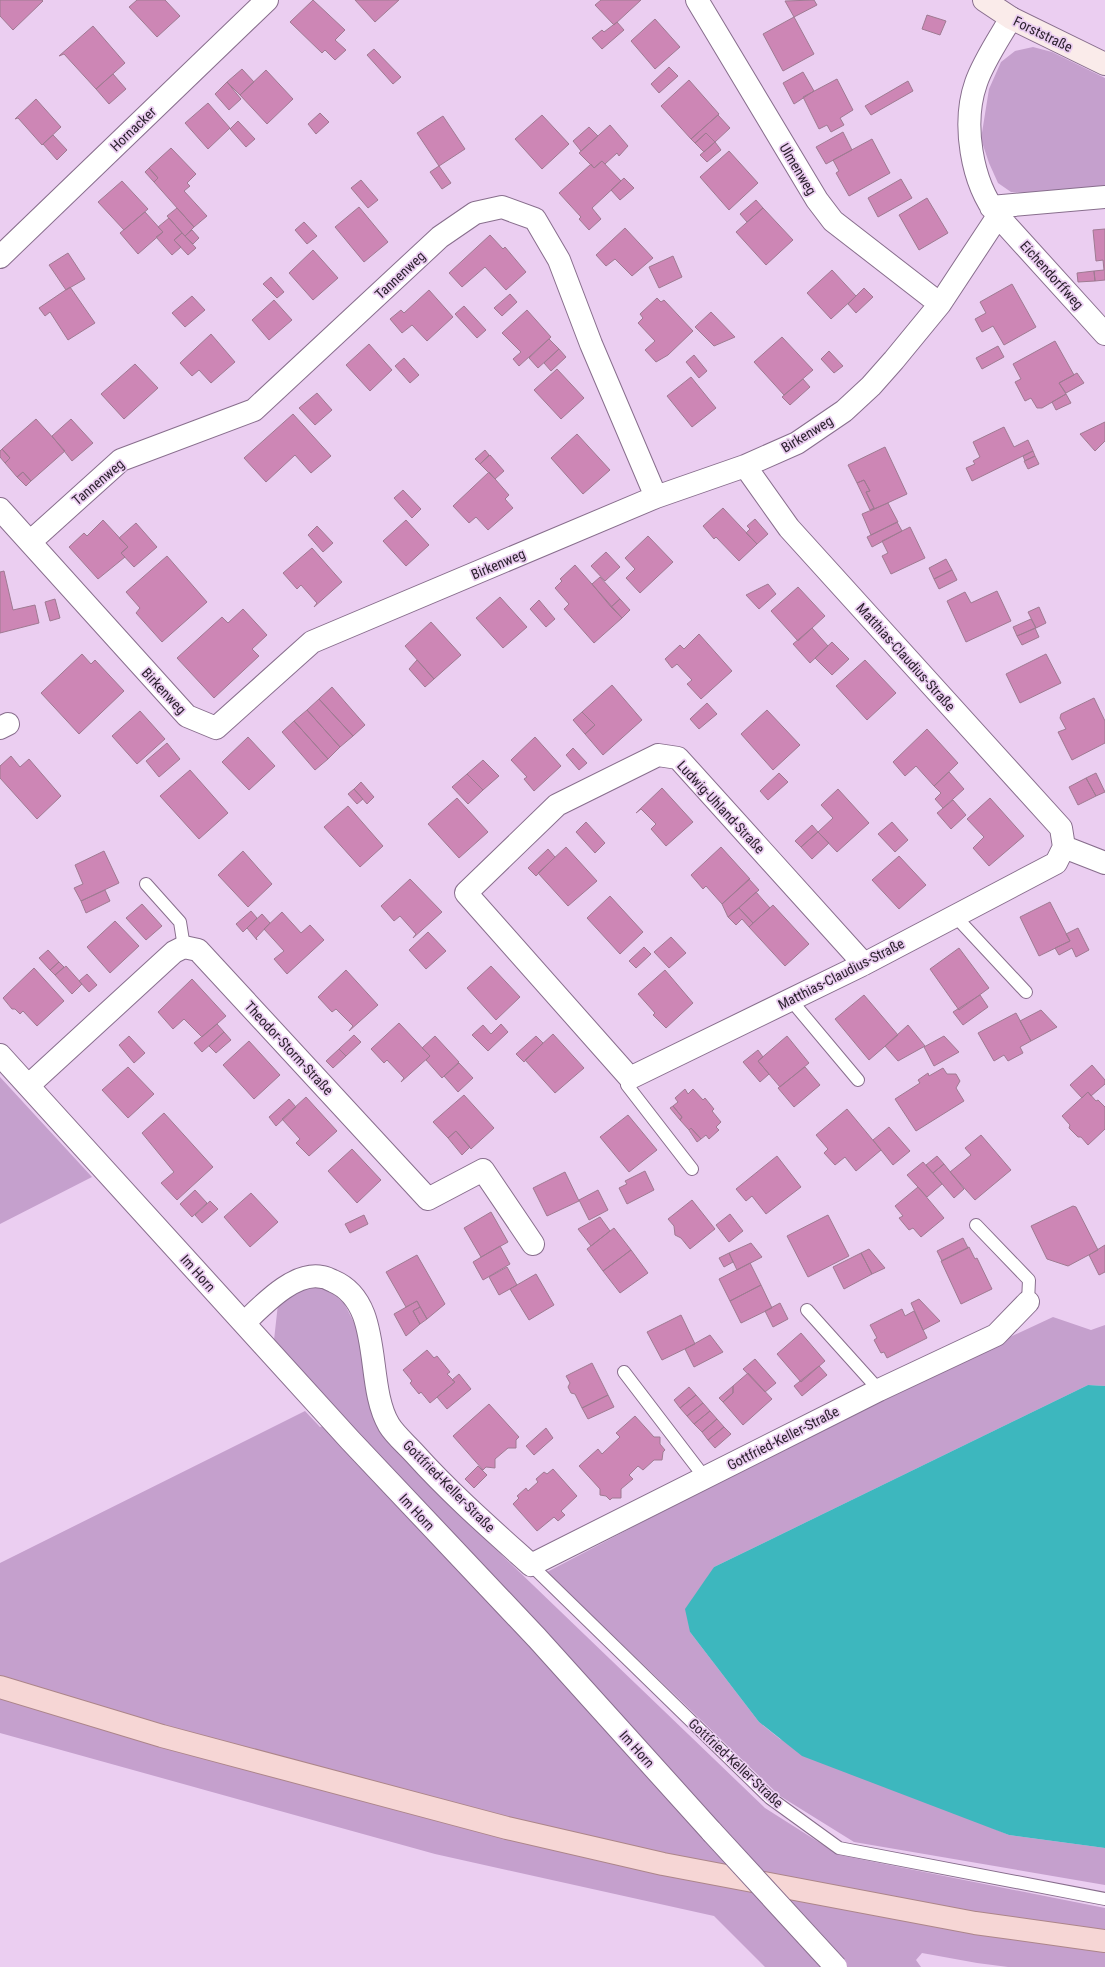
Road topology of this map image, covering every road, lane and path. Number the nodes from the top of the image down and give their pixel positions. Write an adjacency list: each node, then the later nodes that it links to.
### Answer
1 (267, 0): 8 (street, Hornacker)
2 (697, 0): 9 (street, Ulmenweg)
3 (984, 0): 4 (street, Forststraße)
4 (1011, 18): 5 (street, Forststraße); 7 (street, Eichendorffweg)
5 (1105, 64)
6 (1105, 197): 7 (street)
7 (994, 211): 9 (street, Birkenweg); 10 (street, Eichendorffweg)
8 (0, 258)
9 (940, 304): 11 (street, Birkenweg)
10 (1105, 334)
11 (745, 466): 12 (street, Birkenweg); 15 (street, Matthias-Claudius-Straße)
12 (656, 497): 14 (street, Birkenweg); 14 (street, Tannenweg)
13 (0, 509): 14 (street, Birkenweg)
14 (30, 542)
15 (1064, 847): 16 (street); 18 (street, Matthias-Claudius-Straße)
16 (1105, 863)
17 (146, 884): 19 (lane)
18 (955, 916): 20 (street, Matthias-Claudius-Straße); 21 (lane)
19 (184, 947): 26 (street); 29 (street, Theodor-Storm-Straße)
20 (864, 964): 22 (street, Matthias-Claudius-Straße); 24 (street, Ludwig-Uhland-Straße)
21 (1026, 992)
22 (790, 999): 24 (street, Matthias-Claudius-Straße); 25 (lane)
23 (0, 1055): 26 (street, Im Horn)
24 (630, 1078): 27 (lane)
25 (858, 1080)
26 (29, 1086): 32 (street, Im Horn)
27 (692, 1170)
28 (976, 1225): 30 (lane)
29 (533, 1244)
30 (1028, 1302): 34 (street, Gottfried-Keller-Straße)
31 (807, 1310): 34 (lane)
32 (244, 1323): 36 (street, Gottfried-Keller-Straße); 40 (street, Im Horn, bridge)
33 (624, 1372): 35 (lane)
34 (879, 1390): 35 (street, Gottfried-Keller-Straße)
35 (705, 1478): 36 (street, Gottfried-Keller-Straße)
36 (531, 1565): 38 (lane, Gottfried-Keller-Straße)
37 (0, 1687): 39 (main road)
38 (1105, 1899)
39 (1105, 1941)
40 (836, 1967)

